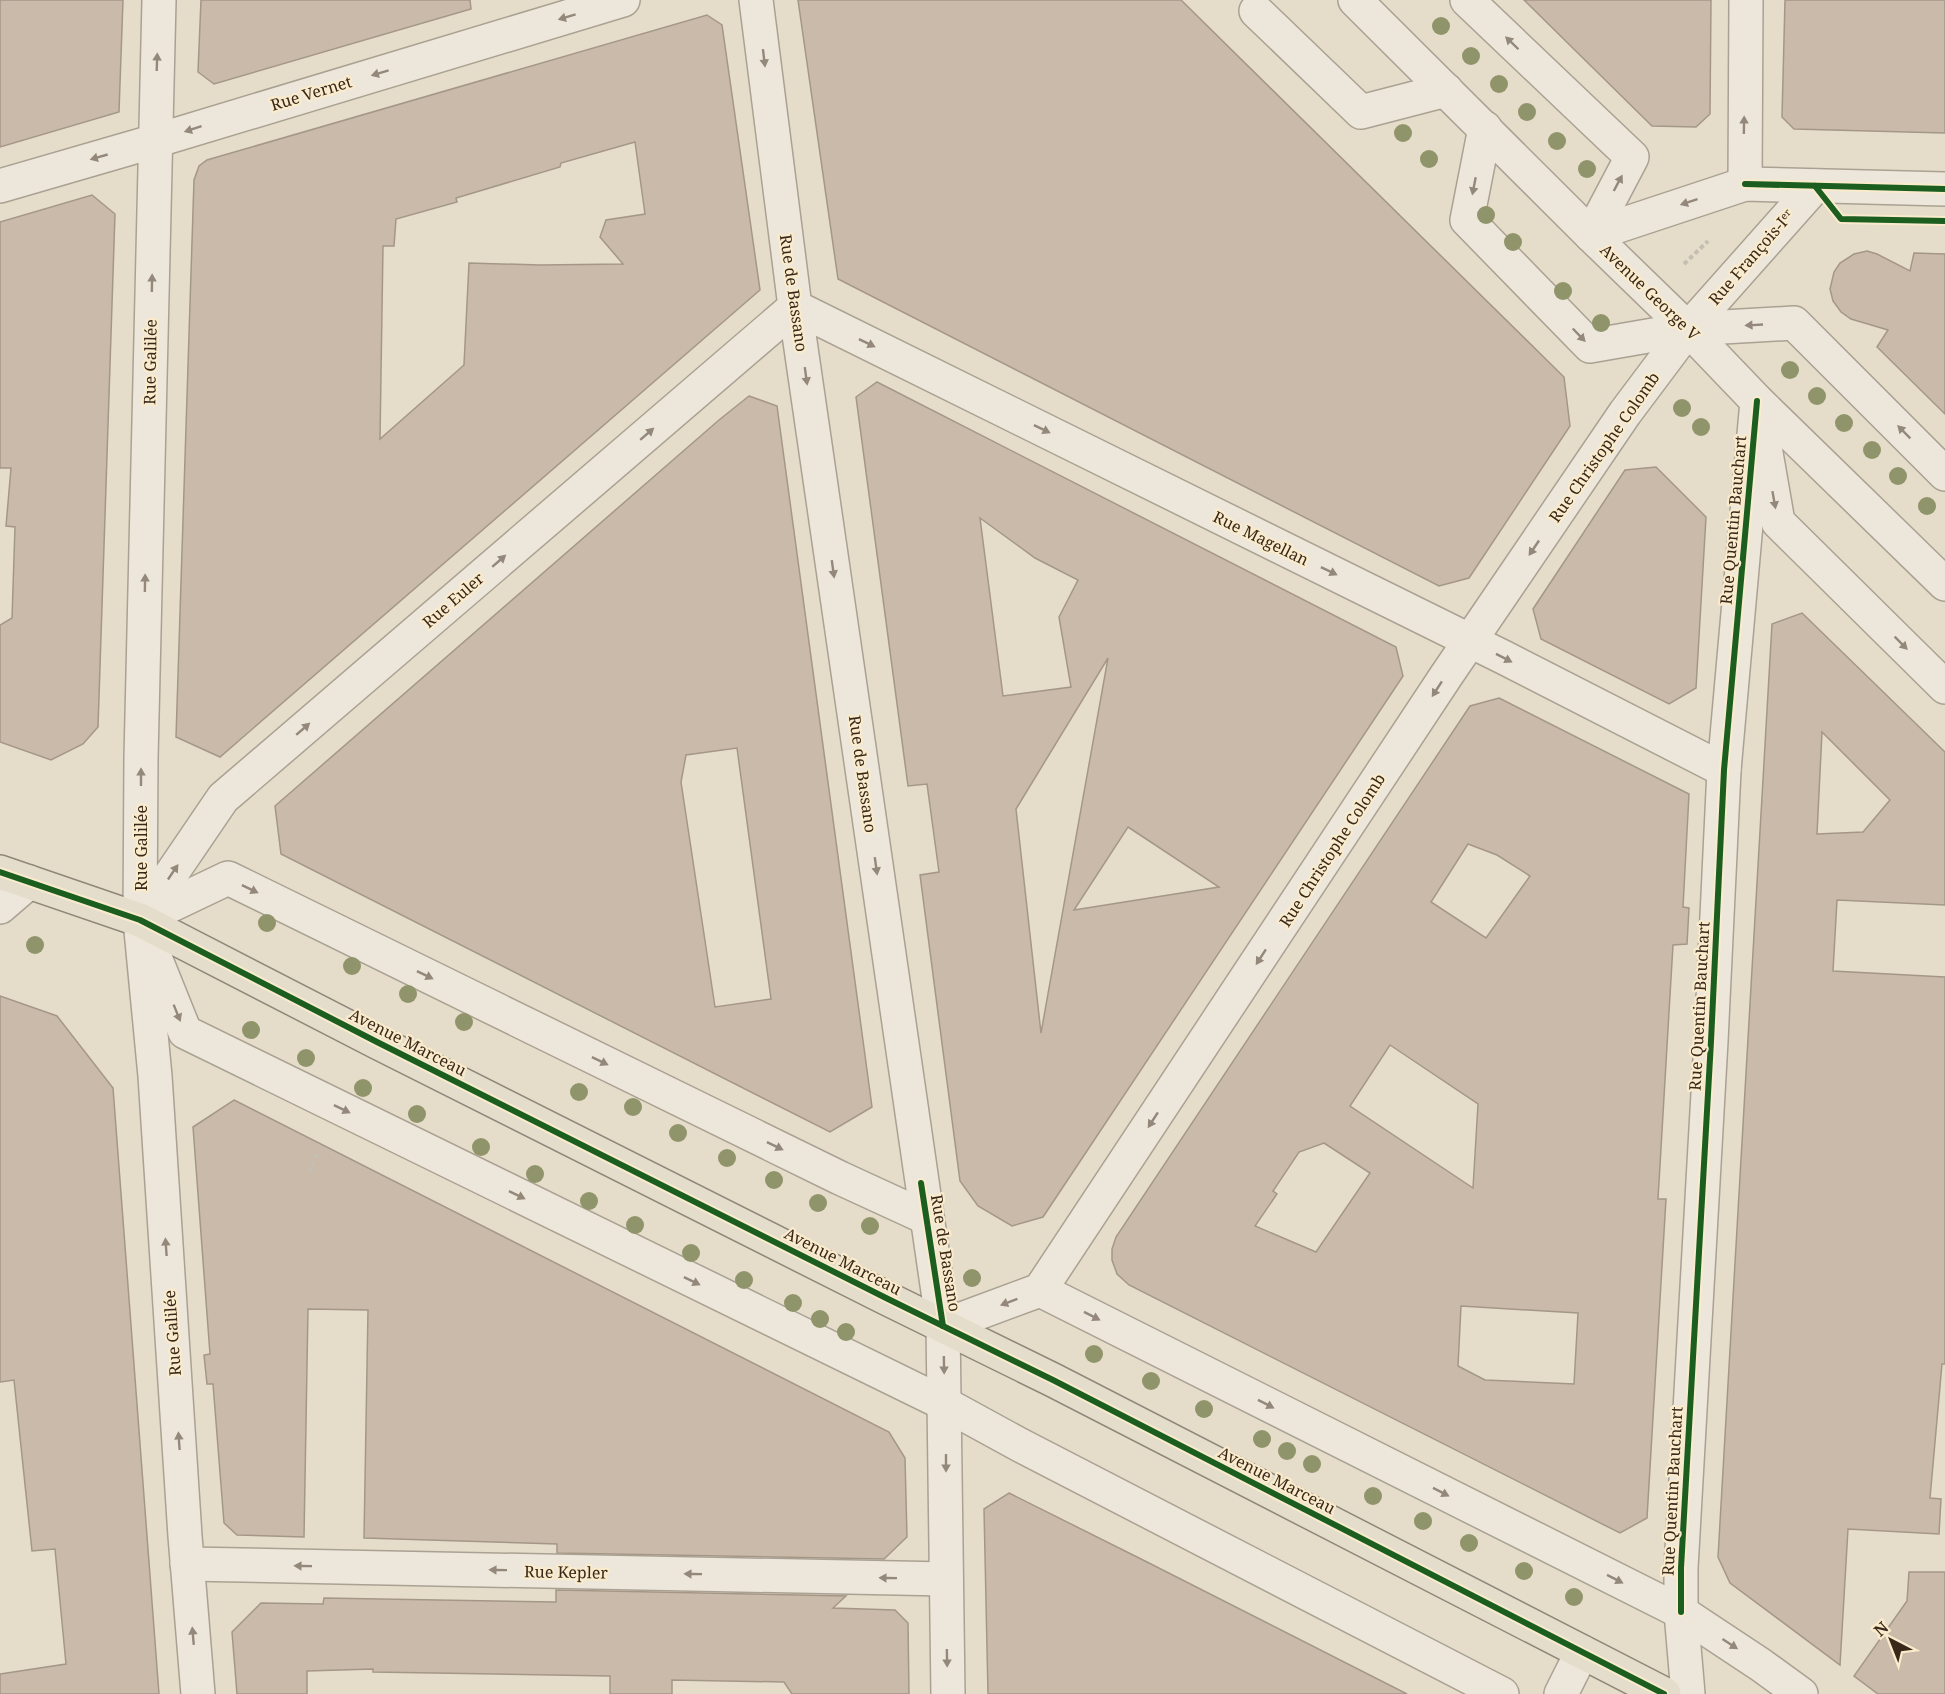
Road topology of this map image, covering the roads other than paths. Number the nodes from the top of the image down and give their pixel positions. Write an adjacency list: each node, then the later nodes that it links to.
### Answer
1 (159, 0): 10 (street, Rue Galilée, one-way to 1)
2 (623, 0): 10 (street, Rue Vernet, one-way to 10)
3 (756, 0): 16 (street, Rue de Bassano, one-way to 16)
4 (1354, 0): 8 (street, Avenue George V)
5 (1467, 0): 15 (street, one-way to 5)
6 (1746, 0): 11 (street, one-way to 6)
7 (1256, 11): 8 (street)
8 (1446, 90): 9 (street, Avenue George V)
9 (1485, 128): 15 (street, Avenue George V); 17 (street, one-way to 17)
10 (155, 141): 12 (street, Rue Vernet, one-way to 12); 26 (street, Rue Galilée, one-way to 10)
11 (1745, 184): 13 (street, Rue François-Iᵉʳ); 15 (street, Rue François-Iᵉʳ, one-way to 15)
12 (0, 186)
13 (1815, 186): 14 (street, Rue François-Iᵉʳ); 17 (street, Rue François-Iᵉʳ)
14 (1945, 189)
15 (1591, 235): 17 (street, Avenue George V)
16 (795, 308): 21 (street, Rue Magellan, one-way to 21); 26 (street, Rue Euler, one-way to 16); 27 (street, Rue de Bassano, one-way to 27)
17 (1688, 329): 18 (street, Avenue George V); 19 (street, one-way to 17); 21 (street, Rue Christophe Colomb, one-way to 21)
18 (1757, 401): 20 (street, Avenue George V); 22 (street, one-way to 22); 23 (street, Rue Quentin Bauchart)
19 (1945, 474)
20 (1945, 584)
21 (1470, 641): 23 (street, Rue Magellan, one-way to 23); 28 (street, Rue Christophe Colomb, one-way to 28)
22 (1945, 687)
23 (1724, 770): 33 (street, Rue Quentin Bauchart)
24 (15, 877): 25 (street); 26 (main road, Avenue Marceau)
25 (0, 907)
26 (140, 920): 27 (street, one-way to 27); 29 (main road, Avenue Marceau); 30 (street, one-way to 30); 31 (street, Rue Galilée, one-way to 26)
27 (927, 1218): 29 (street, Rue de Bassano)
28 (1040, 1290): 29 (street, one-way to 29); 33 (street, one-way to 33)
29 (943, 1326): 30 (street, Rue de Bassano, one-way to 30); 34 (main road, Avenue Marceau)
30 (945, 1404): 32 (street, Rue de Bassano, one-way to 32); 37 (street)
31 (187, 1564): 32 (street, Rue Kepler, one-way to 31); 35 (street, Rue Galilée, one-way to 31)
32 (946, 1580): 36 (street, Rue de Bassano, one-way to 36)
33 (1681, 1612): 40 (street, Rue Quentin Bauchart); 41 (street, one-way to 41)
34 (1582, 1652): 38 (street); 39 (main road, Avenue Marceau)
35 (198, 1694)
36 (948, 1694)
37 (1502, 1694)
38 (1561, 1694)
39 (1664, 1694)
40 (1688, 1694)
41 (1801, 1694)

